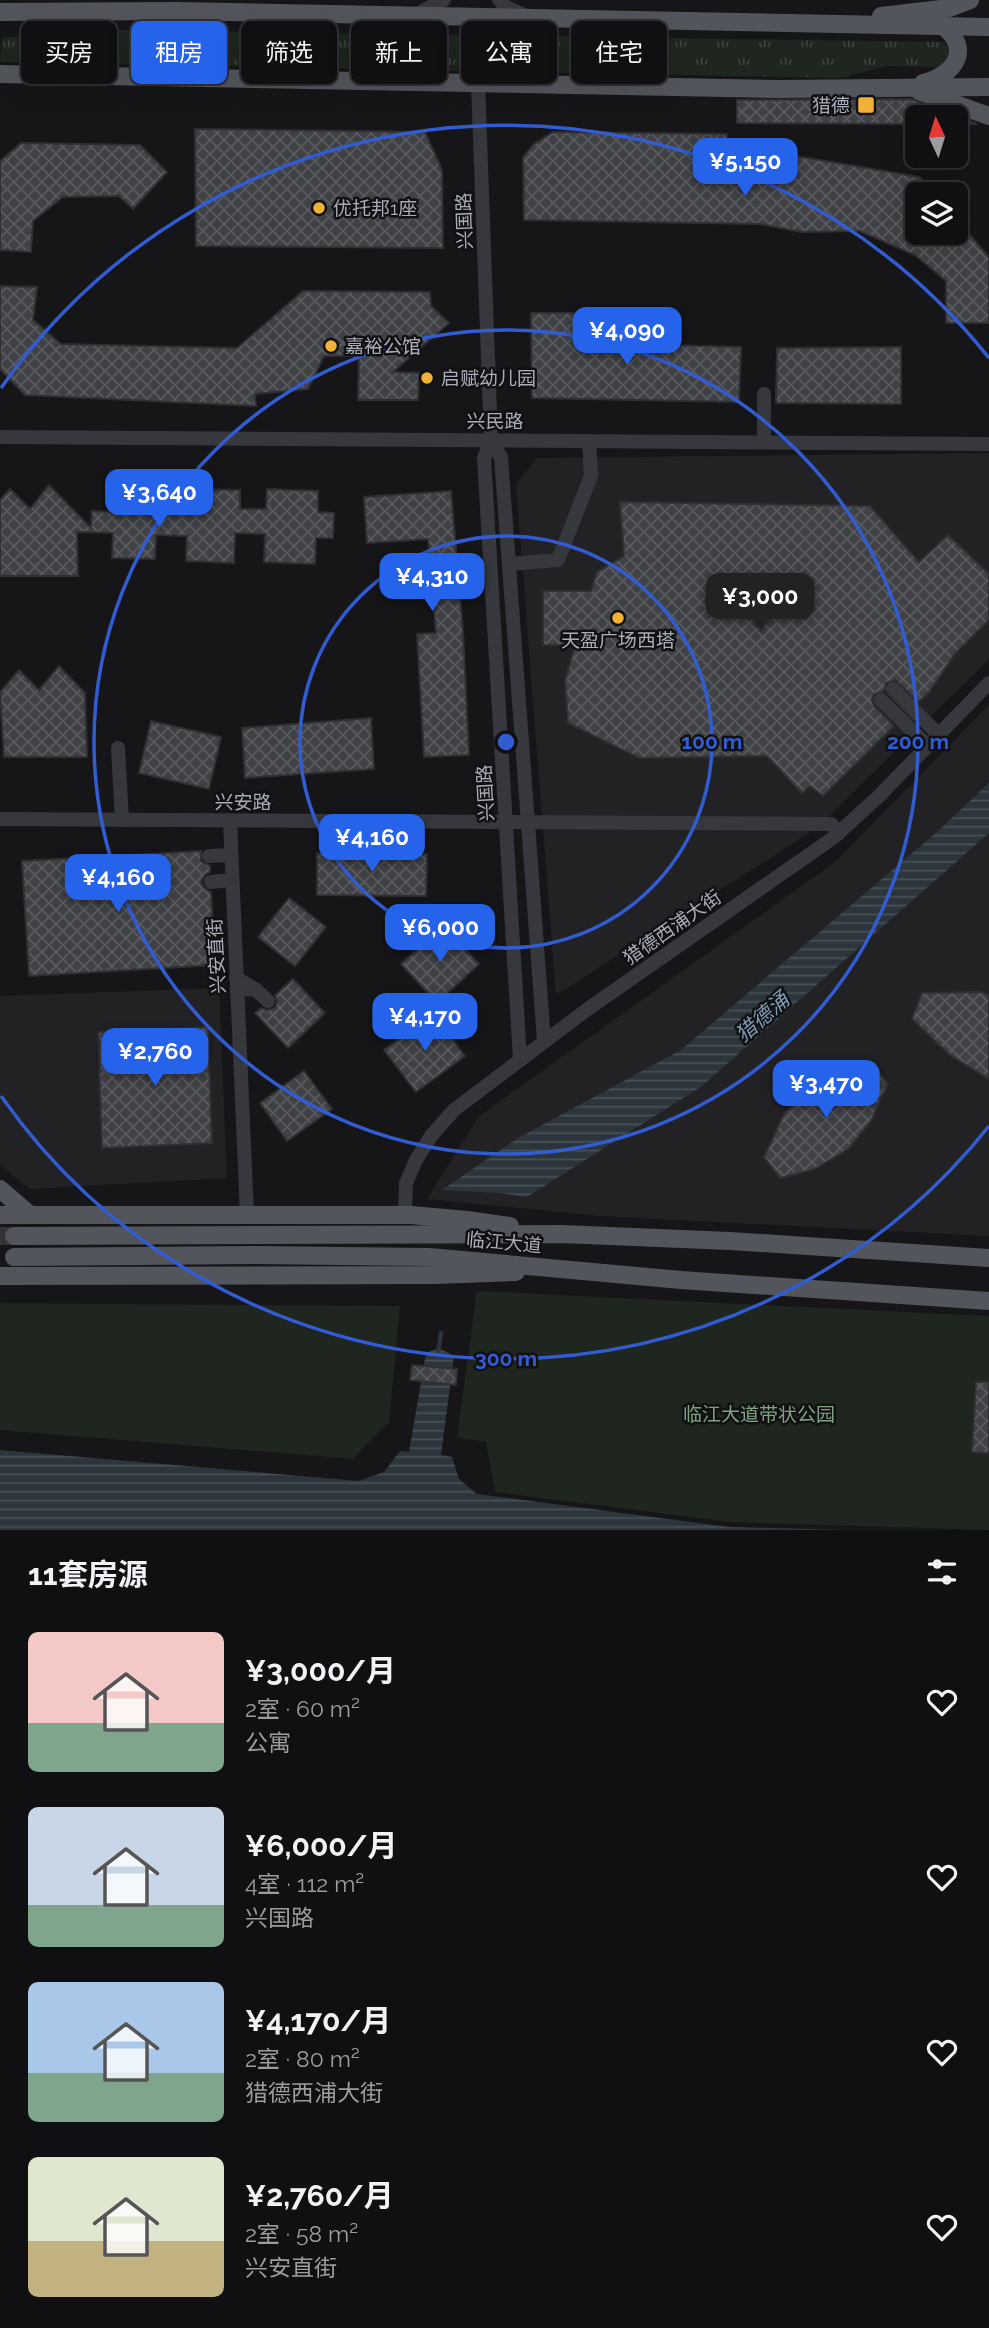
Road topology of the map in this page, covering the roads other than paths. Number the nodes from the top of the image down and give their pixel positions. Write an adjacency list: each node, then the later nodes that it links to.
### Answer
1 (444, 0): 6 (street)
2 (499, 0): 7 (street)
3 (970, 0): 8 (main road)
4 (176, 5): 5 (main road); 6 (main road)
5 (4, 11)
6 (415, 15): 7 (main road)
7 (531, 18): 8 (main road)
8 (800, 24): 9 (main road)
9 (943, 26): 10 (main road); 15 (main road)
10 (989, 27)
11 (0, 74): 12 (main road)
12 (461, 83)
13 (478, 84): 20 (street, 兴国路)
14 (528, 84): 15 (main road)
15 (906, 87): 16 (main road); 17 (main road)
16 (989, 87)
17 (989, 116)
18 (764, 394): 22 (street)
19 (0, 437): 20 (street, 兴民路)
20 (491, 440): 21 (street, 兴民路); 24 (street, 兴国路); 35 (street, 兴国路)
21 (589, 441): 22 (street, 兴民路); 24 (street)
22 (764, 442): 23 (street, 兴民路)
23 (989, 444)
24 (509, 565): 34 (street, 兴国路)
25 (989, 683): 28 (street, 猎德西浦大街)
26 (893, 689): 28 (street)
27 (881, 700): 29 (street)
28 (939, 735): 29 (street, 猎德西浦大街)
29 (928, 746): 36 (street, 猎德西浦大街)
30 (118, 748): 32 (street)
31 (0, 819): 32 (street, 兴安路)
32 (122, 820): 33 (street, 兴安路)
33 (230, 821): 35 (street, 兴安路); 37 (street, 兴安直街)
34 (528, 821): 35 (street, 兴安路); 36 (street, 兴安路); 43 (street, 兴国路)
35 (506, 822): 44 (street, 兴国路)
36 (839, 833): 43 (street, 猎德西浦大街)
37 (231, 855): 38 (street); 39 (street, 兴安直街)
38 (209, 856)
39 (232, 880): 40 (street); 41 (street, 兴安直街)
40 (211, 882)
41 (237, 984): 42 (street); 48 (street, 兴安直街)
42 (268, 1001)
43 (544, 1041): 44 (street, 猎德西浦大街)
44 (520, 1060): 49 (street, 猎德西浦大街)
45 (0, 1189): 46 (main road)
46 (29, 1214): 47 (main road); 48 (main road)
47 (0, 1215)
48 (247, 1215): 49 (main road)
49 (405, 1215): 50 (main road)
50 (562, 1234): 51 (main road, 临江大道); 53 (main road, 临江大道)
51 (14, 1236)
52 (14, 1257): 54 (main road, 临江大道)
53 (989, 1258)
54 (558, 1268): 55 (main road); 56 (main road, 临江大道)
55 (4, 1275)
56 (989, 1301)

